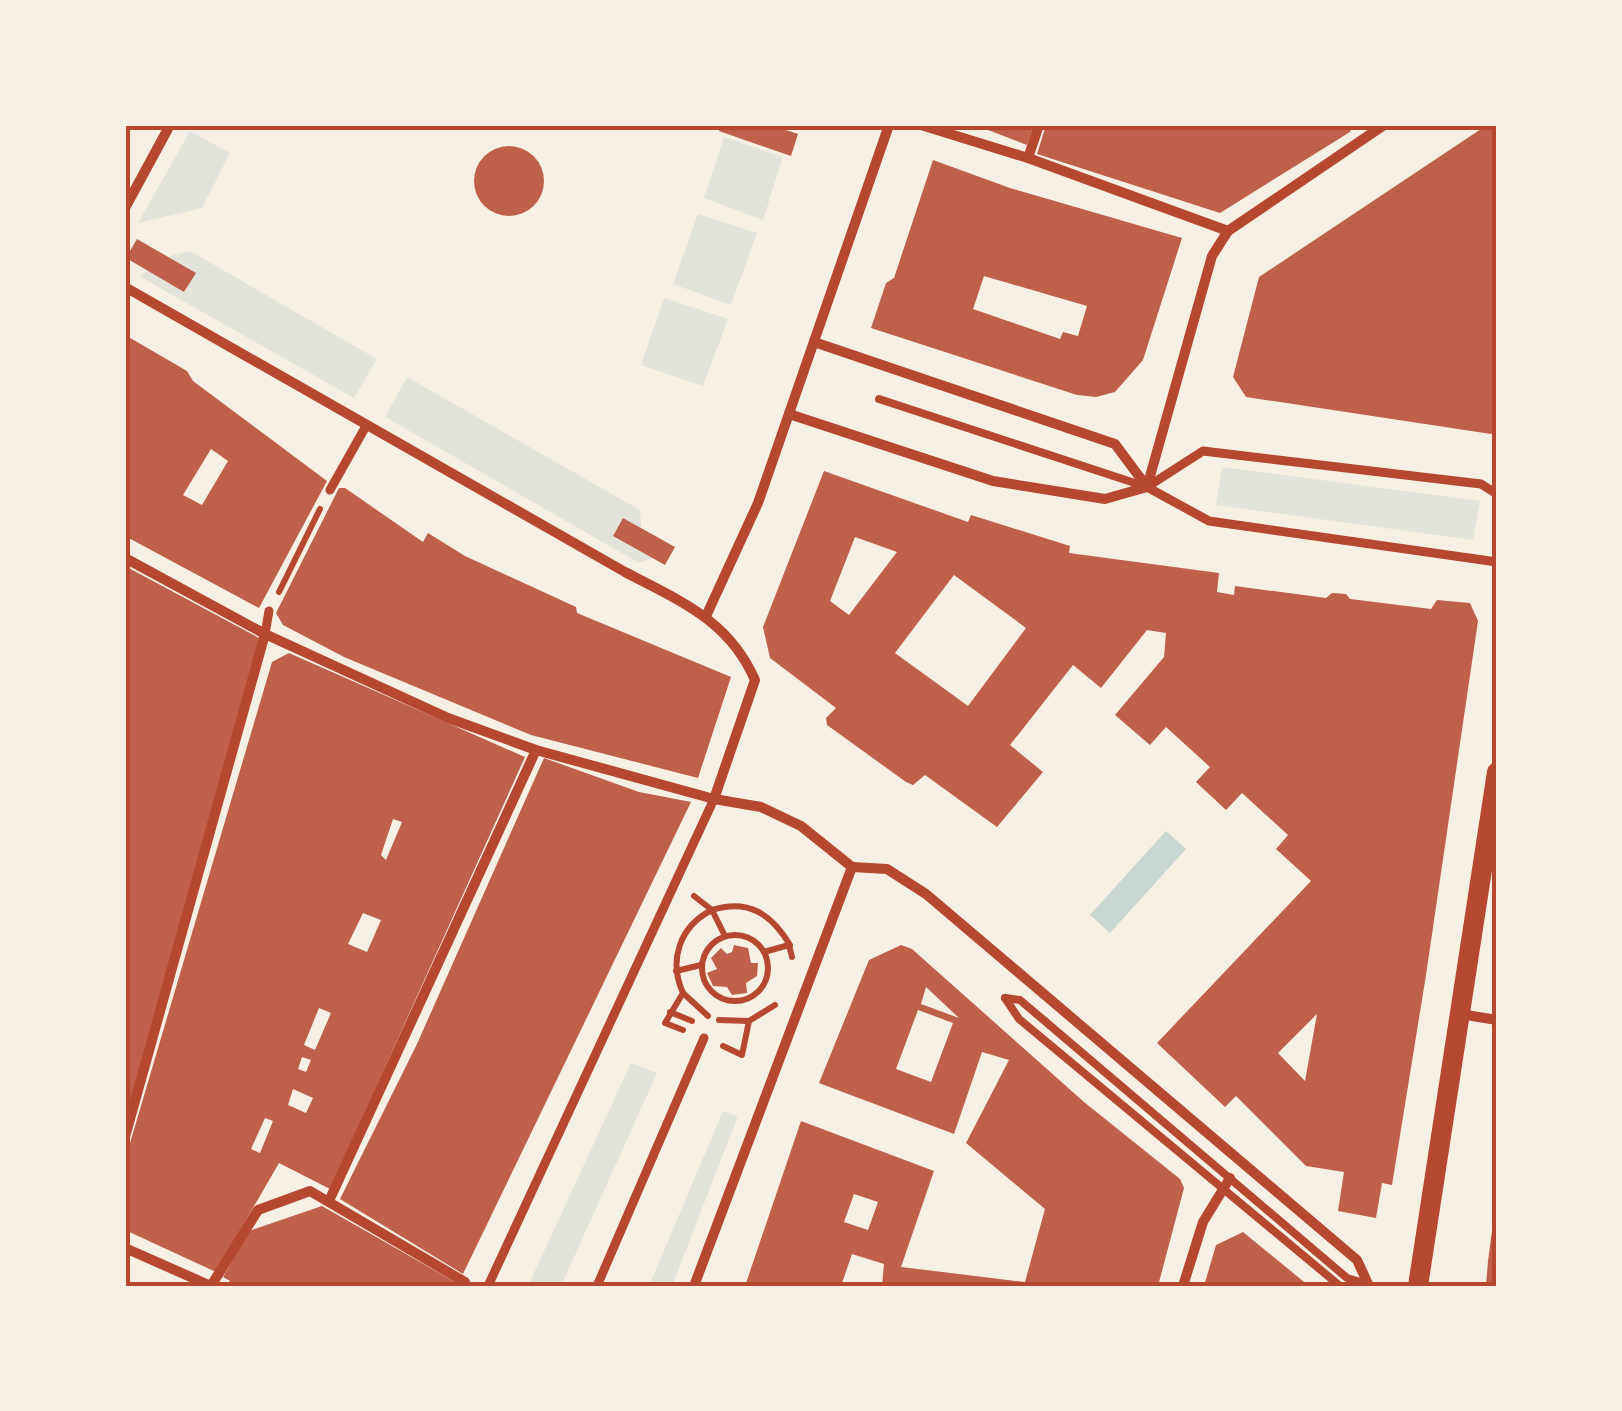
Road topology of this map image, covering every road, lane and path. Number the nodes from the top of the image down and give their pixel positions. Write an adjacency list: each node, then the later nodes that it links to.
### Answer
1 (170, 125): 7 (street)
2 (889, 125): 10 (street)
3 (921, 125): 6 (street)
4 (1040, 125): 6 (street)
5 (1384, 125): 8 (street)
6 (1028, 158): 8 (street)
7 (125, 208)
8 (1228, 231): 14 (street)
9 (125, 287): 13 (street)
10 (814, 342): 12 (street); 14 (street)
11 (879, 399): 14 (lane)
12 (789, 414): 14 (street); 20 (street)
13 (366, 426): 15 (street); 20 (street)
14 (1146, 487): 16 (street); 18 (street)
15 (330, 490): 19 (path)
16 (1497, 494)
17 (125, 558): 21 (street)
18 (1497, 562)
19 (269, 610): 21 (street)
20 (707, 614): 24 (street)
21 (265, 634): 22 (street); 45 (street)
22 (536, 750): 24 (street); 48 (street)
23 (1497, 772): 39 (main road)
24 (714, 799): 25 (street); 52 (street)
25 (852, 867): 51 (street); 54 (street)
26 (694, 896): 27 (path)
27 (712, 910): 28 (path); 29 (path); 33 (path)
28 (725, 936): 31 (path); 32 (path)
29 (790, 945): 30 (path); 31 (path); 34 (path)
30 (803, 951)
31 (764, 952): 35 (path)
32 (701, 966): 33 (path); 37 (path)
33 (676, 971): 43 (path)
34 (792, 975)
35 (761, 989): 37 (path); 38 (path)
36 (785, 992): 38 (path)
37 (720, 998): 40 (path)
38 (776, 1004): 44 (path)
39 (1460, 1014): 41 (street); 57 (main road)
40 (711, 1018)
41 (1497, 1020)
42 (731, 1037): 44 (path)
43 (704, 1038): 44 (path); 53 (street)
44 (747, 1044)
45 (125, 1137)
46 (1230, 1178): 47 (street); 47 (lane); 51 (lane)
47 (1222, 1191): 55 (street); 56 (lane)
48 (329, 1201): 49 (street); 50 (street)
49 (125, 1248)
50 (468, 1284)
51 (1368, 1285)
52 (488, 1286)
53 (597, 1286)
54 (694, 1286)
55 (1183, 1286)
56 (1340, 1286)
57 (1418, 1286)

